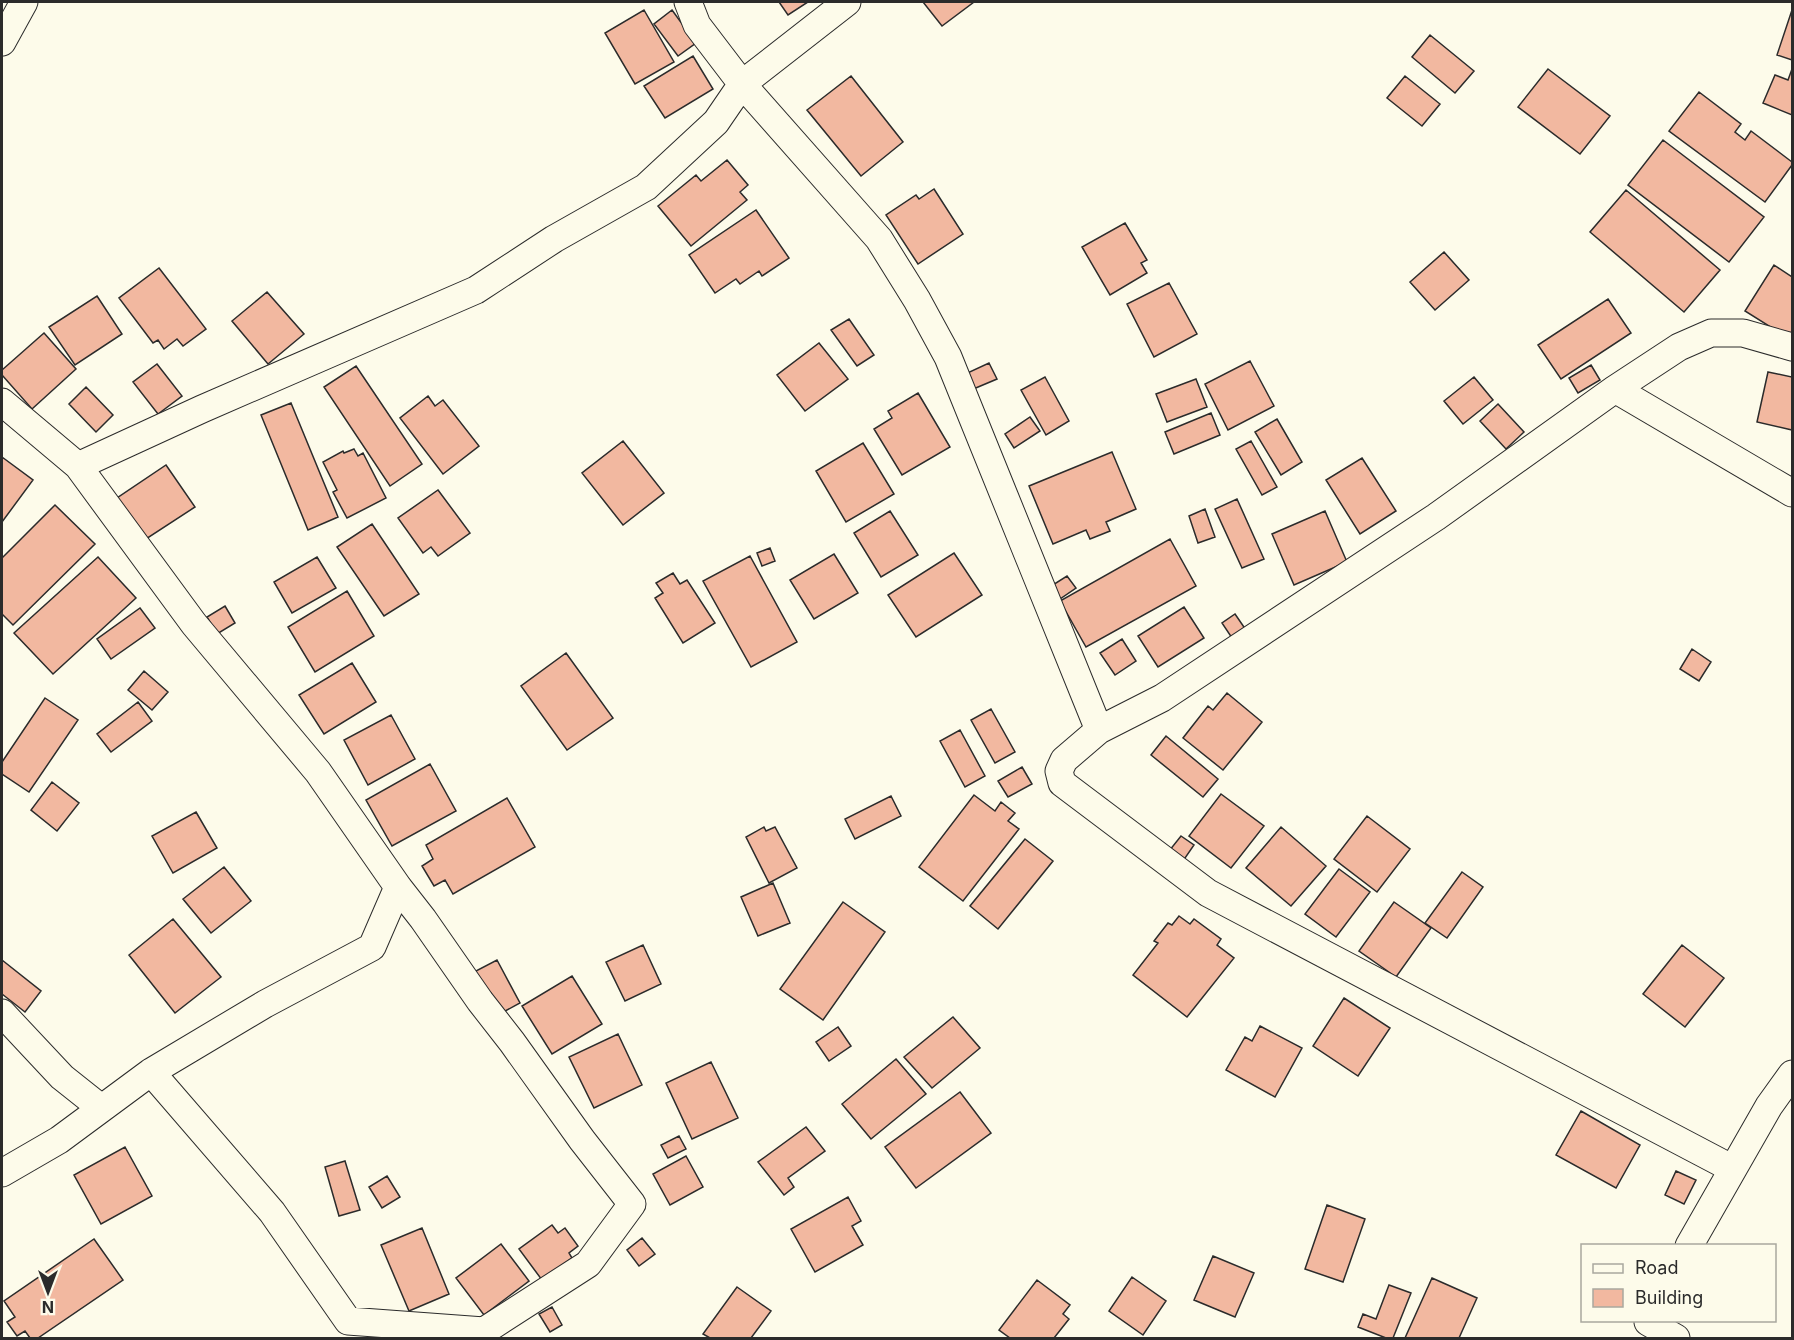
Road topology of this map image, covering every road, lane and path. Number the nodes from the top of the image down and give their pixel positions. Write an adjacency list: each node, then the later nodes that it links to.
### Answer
1 (24, 2): 4 (street)
2 (688, 2): 5 (street)
3 (847, 2): 5 (street)
4 (2, 42)
5 (742, 84): 9 (street); 11 (street)
6 (1792, 347): 7 (street)
7 (1615, 389): 10 (street); 11 (street)
8 (2, 402): 9 (street)
9 (78, 466): 12 (street)
10 (1792, 493)
11 (1100, 730): 17 (street)
12 (398, 887): 14 (street); 14 (street)
13 (2, 1013): 16 (street)
14 (151, 1072): 16 (street)
15 (1792, 1074): 17 (street)
16 (101, 1108): 18 (street)
17 (1733, 1169): 19 (street)
18 (2, 1173)
19 (1690, 1244)
20 (1645, 1327): 21 (street)
21 (1676, 1338)

